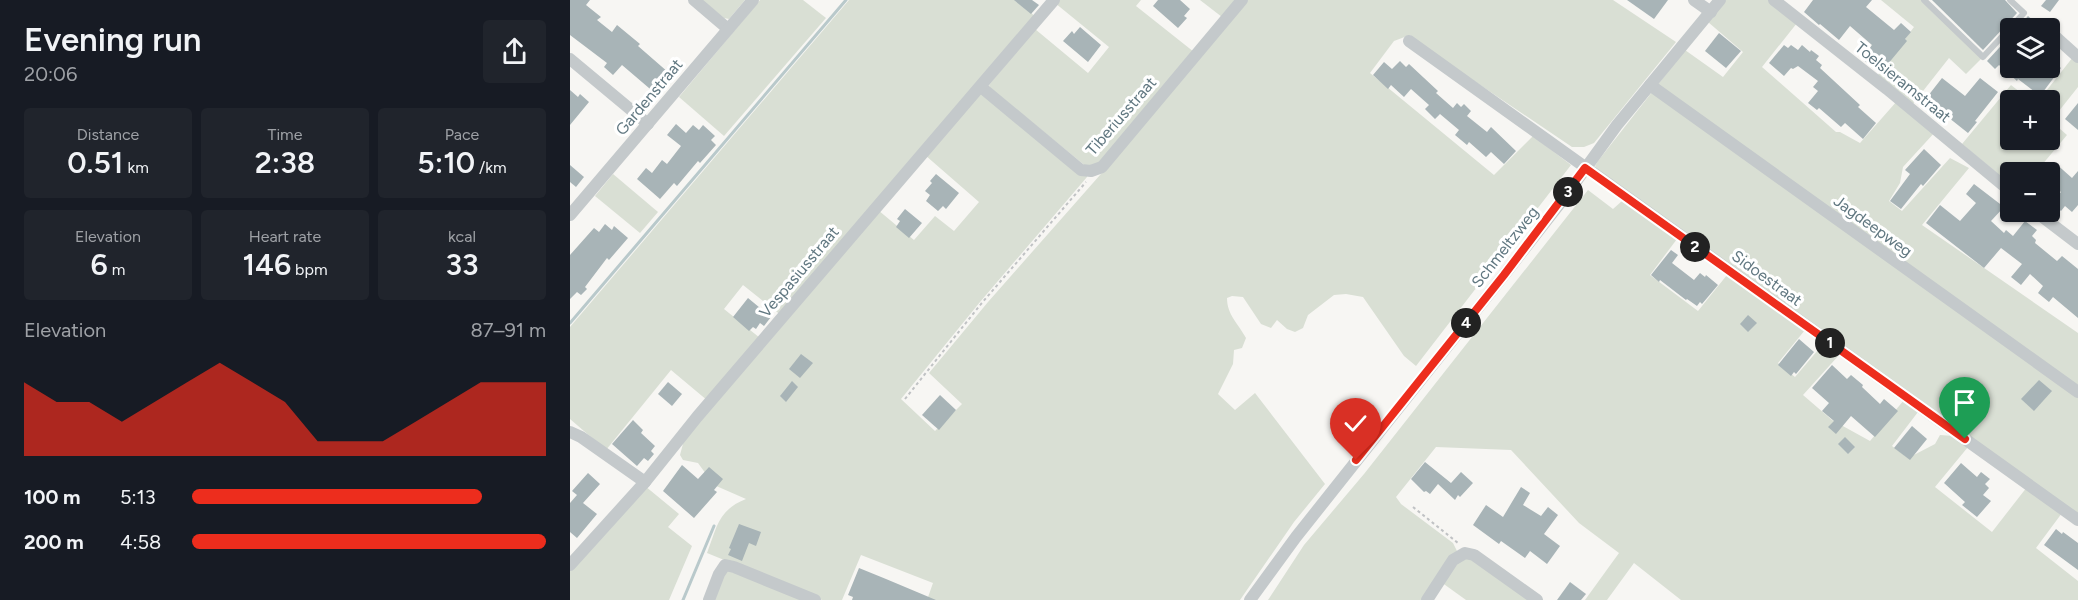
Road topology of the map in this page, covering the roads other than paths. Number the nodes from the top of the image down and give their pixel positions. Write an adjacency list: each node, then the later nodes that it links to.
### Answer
1 (694, 0): 11 (street)
2 (753, 0): 11 (street, Gardenstraat)
3 (1054, 0): 17 (street, Vespasiusstraat)
4 (1242, 0): 17 (street, Tiberiusstraat)
5 (1694, 0): 10 (street)
6 (1720, 0): 10 (street, Schmeltzweg)
7 (1774, 0): 20 (street, Toelsieramstraat)
8 (1924, 0): 9 (lane)
9 (2010, 0)
10 (1711, 12): 16 (street, Schmeltzweg)
11 (728, 29): 18 (street, Gardenstraat)
12 (1409, 41): 19 (street, Sidoestraat)
13 (2060, 41): 14 (street)
14 (2078, 57)
15 (570, 59): 18 (street)
16 (1650, 85): 19 (street, Schmeltzweg); 24 (street, Jagdeepweg)
17 (981, 87): 26 (street, Vespasiusstraat)
18 (648, 124): 21 (street, Gardenstraat)
19 (1585, 168): 27 (street, Sidoestraat); 31 (street, Schmeltzweg)
20 (2000, 183)
21 (570, 215)
22 (2049, 222): 23 (street)
23 (2078, 244)
24 (2078, 392)
25 (570, 432): 26 (street)
26 (645, 482): 28 (street, Vespasiusstraat)
27 (2078, 520)
28 (570, 566)
29 (807, 598): 30 (street)
30 (709, 600)
31 (1251, 600)
32 (1426, 600): 33 (street)
33 (1537, 600)

